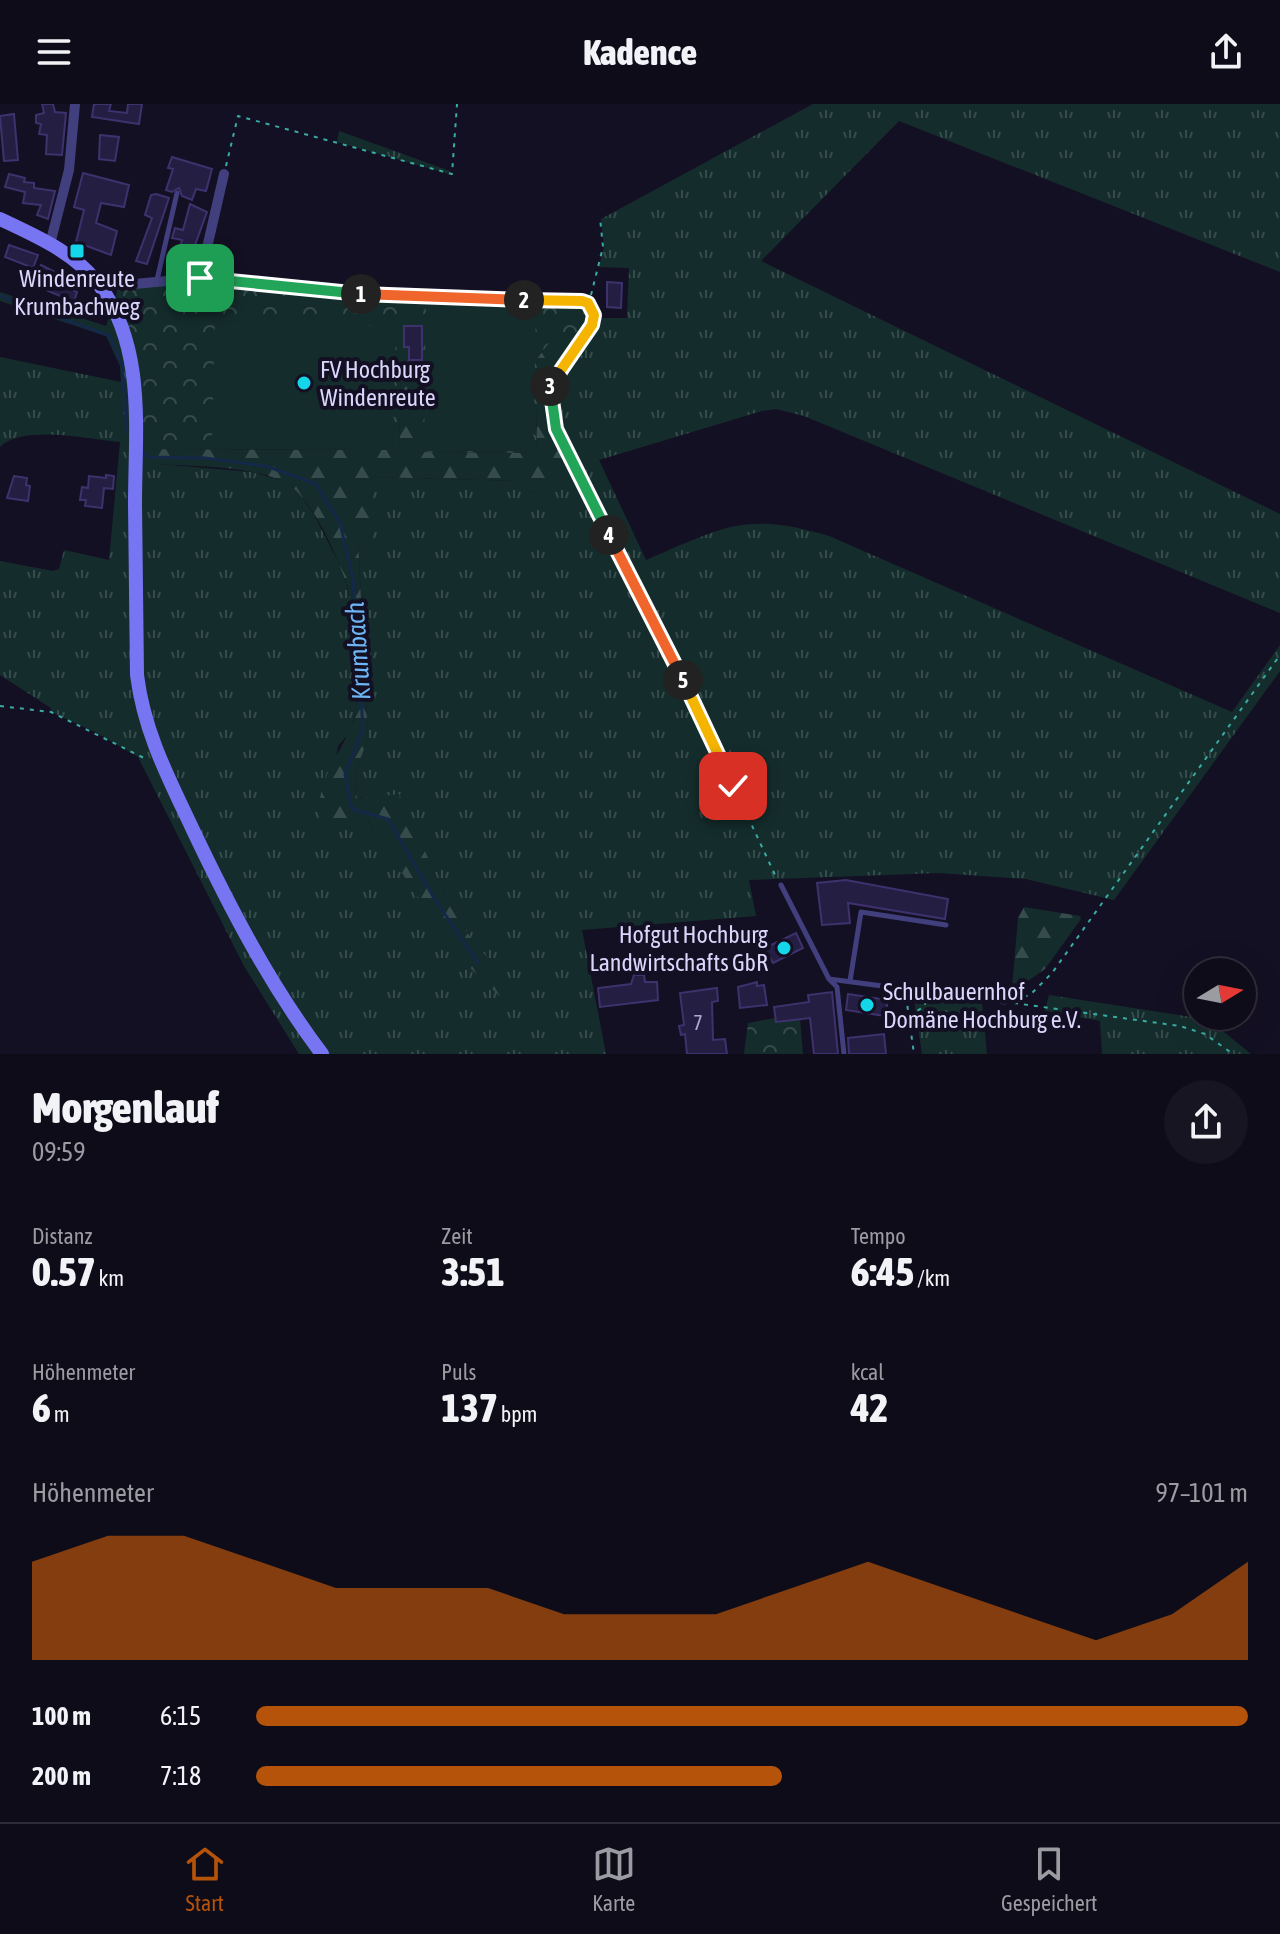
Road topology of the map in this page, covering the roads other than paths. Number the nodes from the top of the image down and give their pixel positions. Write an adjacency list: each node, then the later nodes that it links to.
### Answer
1 (75, 104): 5 (street)
2 (224, 174): 6 (street)
3 (177, 193): 7 (lane)
4 (0, 219): 5 (street)
5 (50, 244): 8 (street)
6 (200, 278): 7 (street); 9 (street)
7 (156, 281): 8 (street)
8 (101, 287): 15 (street)
9 (582, 301)
10 (781, 885): 12 (lane)
11 (946, 925): 13 (lane)
12 (829, 979): 13 (lane); 16 (lane)
13 (850, 981): 14 (lane)
14 (1005, 1002)
15 (322, 1054)
16 (844, 1054)

